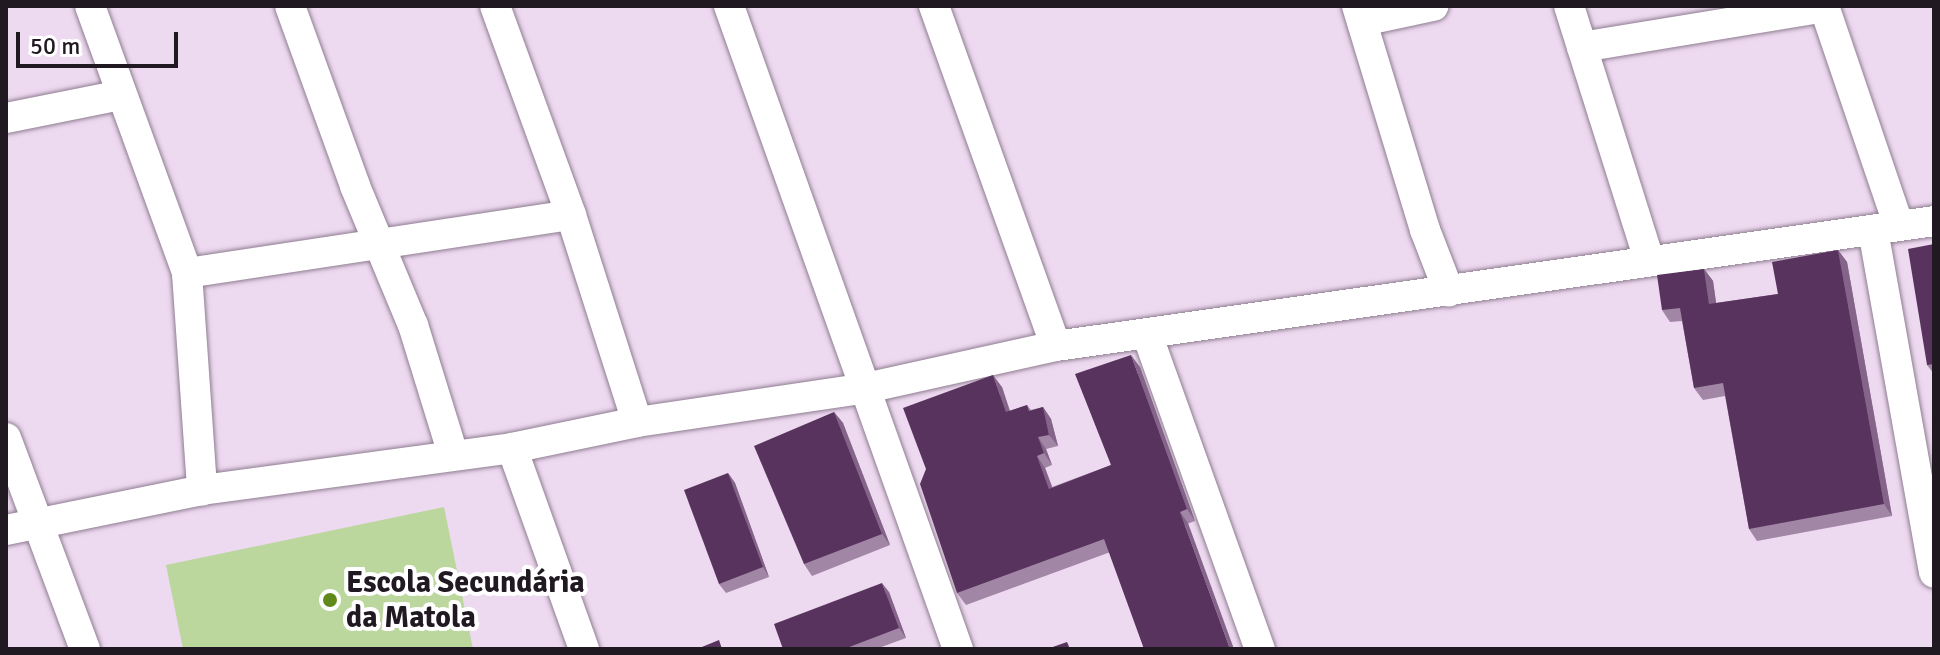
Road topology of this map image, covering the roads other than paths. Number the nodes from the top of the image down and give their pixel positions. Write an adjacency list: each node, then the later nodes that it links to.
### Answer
1 (90, 6): 11 (street)
2 (290, 6): 16 (street)
3 (495, 6): 13 (street)
4 (729, 6): 22 (street)
5 (934, 6): 21 (street)
6 (1433, 6): 9 (street)
7 (1569, 6): 10 (street)
8 (1825, 7): 10 (street); 15 (street)
9 (1360, 14): 19 (street)
10 (1582, 47): 17 (street)
11 (121, 95): 12 (street); 18 (street)
12 (6, 118)
13 (571, 215): 16 (street); 23 (street)
14 (1934, 221): 15 (street)
15 (1886, 228): 17 (street); 30 (street)
16 (378, 241): 18 (street); 26 (street)
17 (1649, 259): 19 (street)
18 (187, 273): 27 (street)
19 (1449, 292): 20 (street)
20 (1147, 334): 21 (street); 34 (street)
21 (1056, 346): 22 (street)
22 (866, 388): 23 (street); 33 (street)
23 (637, 422): 25 (street)
24 (6, 438): 28 (street)
25 (512, 448): 26 (street); 32 (street)
26 (453, 454): 27 (street)
27 (202, 490): 28 (street)
28 (37, 525): 29 (street); 31 (street)
29 (6, 530)
30 (1934, 573)
31 (85, 649)
32 (584, 649)
33 (958, 649)
34 (1260, 649)

